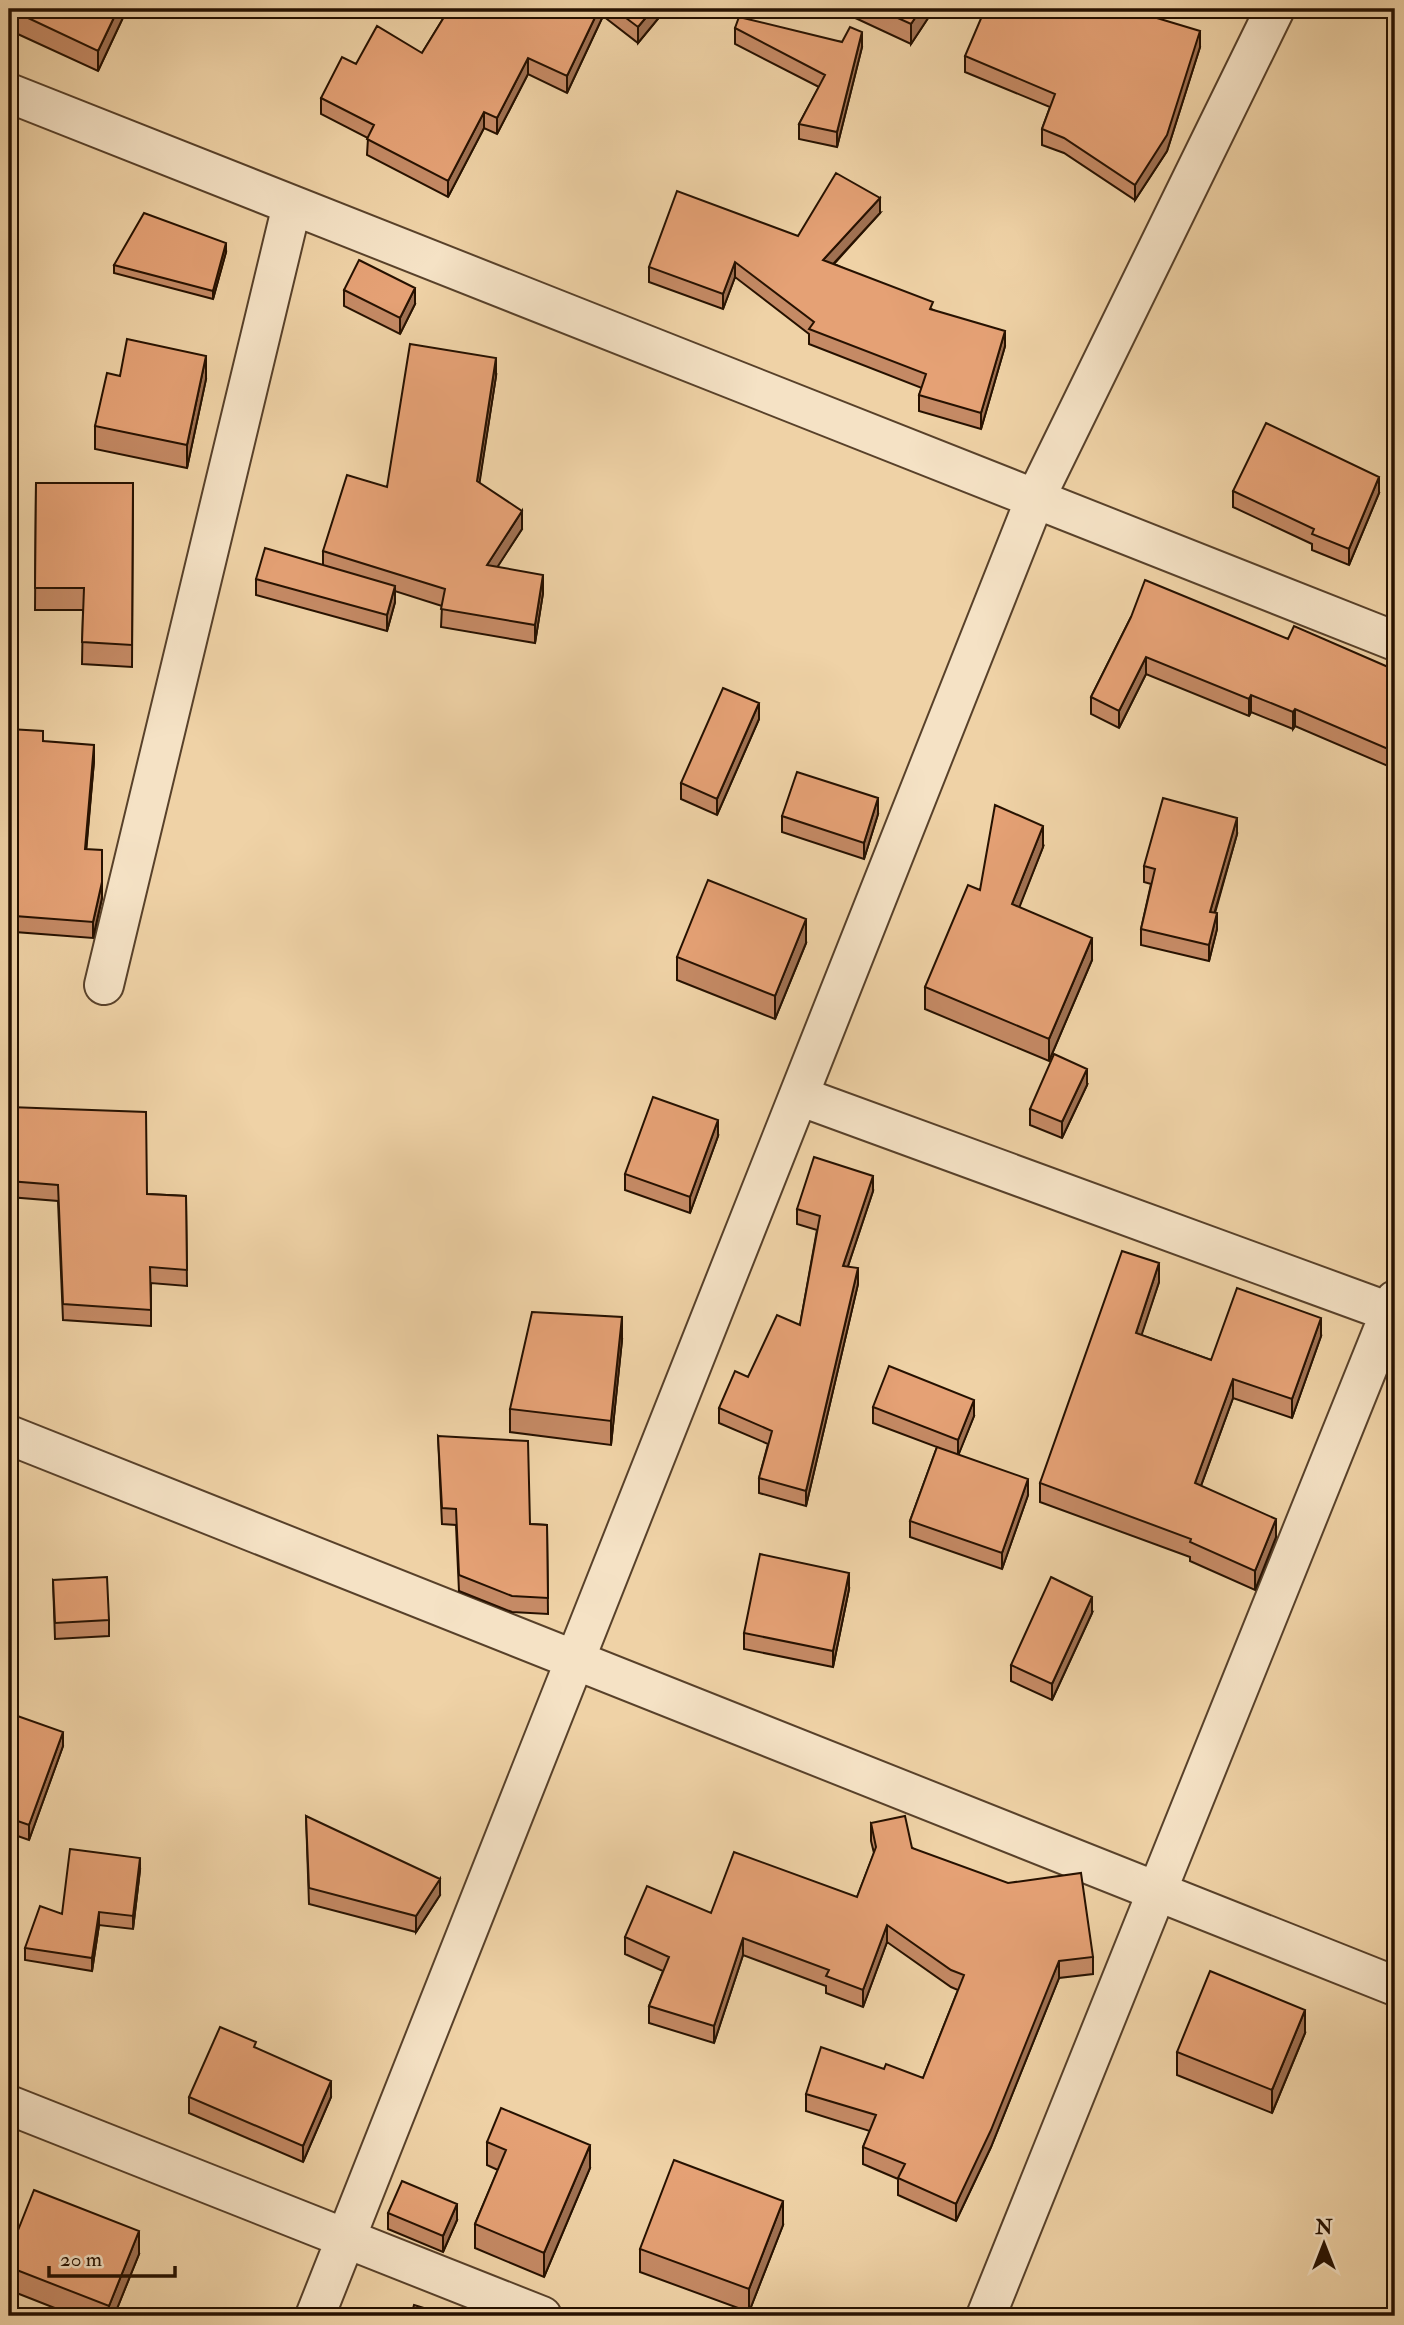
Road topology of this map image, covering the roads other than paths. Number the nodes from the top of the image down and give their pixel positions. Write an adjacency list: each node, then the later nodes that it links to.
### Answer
1 (1275, 9): 4 (street)
2 (9, 93): 3 (street)
3 (292, 205): 4 (street); 6 (street)
4 (1035, 499): 5 (street); 7 (street)
5 (1395, 641)
6 (104, 985)
7 (799, 1096): 8 (street); 10 (street)
8 (1394, 1309): 11 (street)
9 (9, 1435): 10 (street)
10 (575, 1659): 11 (street); 14 (street)
11 (1156, 1893): 12 (street); 17 (street)
12 (1395, 1986)
13 (9, 2105): 14 (street)
14 (346, 2238): 15 (street); 16 (street)
15 (315, 2316)
16 (542, 2316)
17 (986, 2316)

